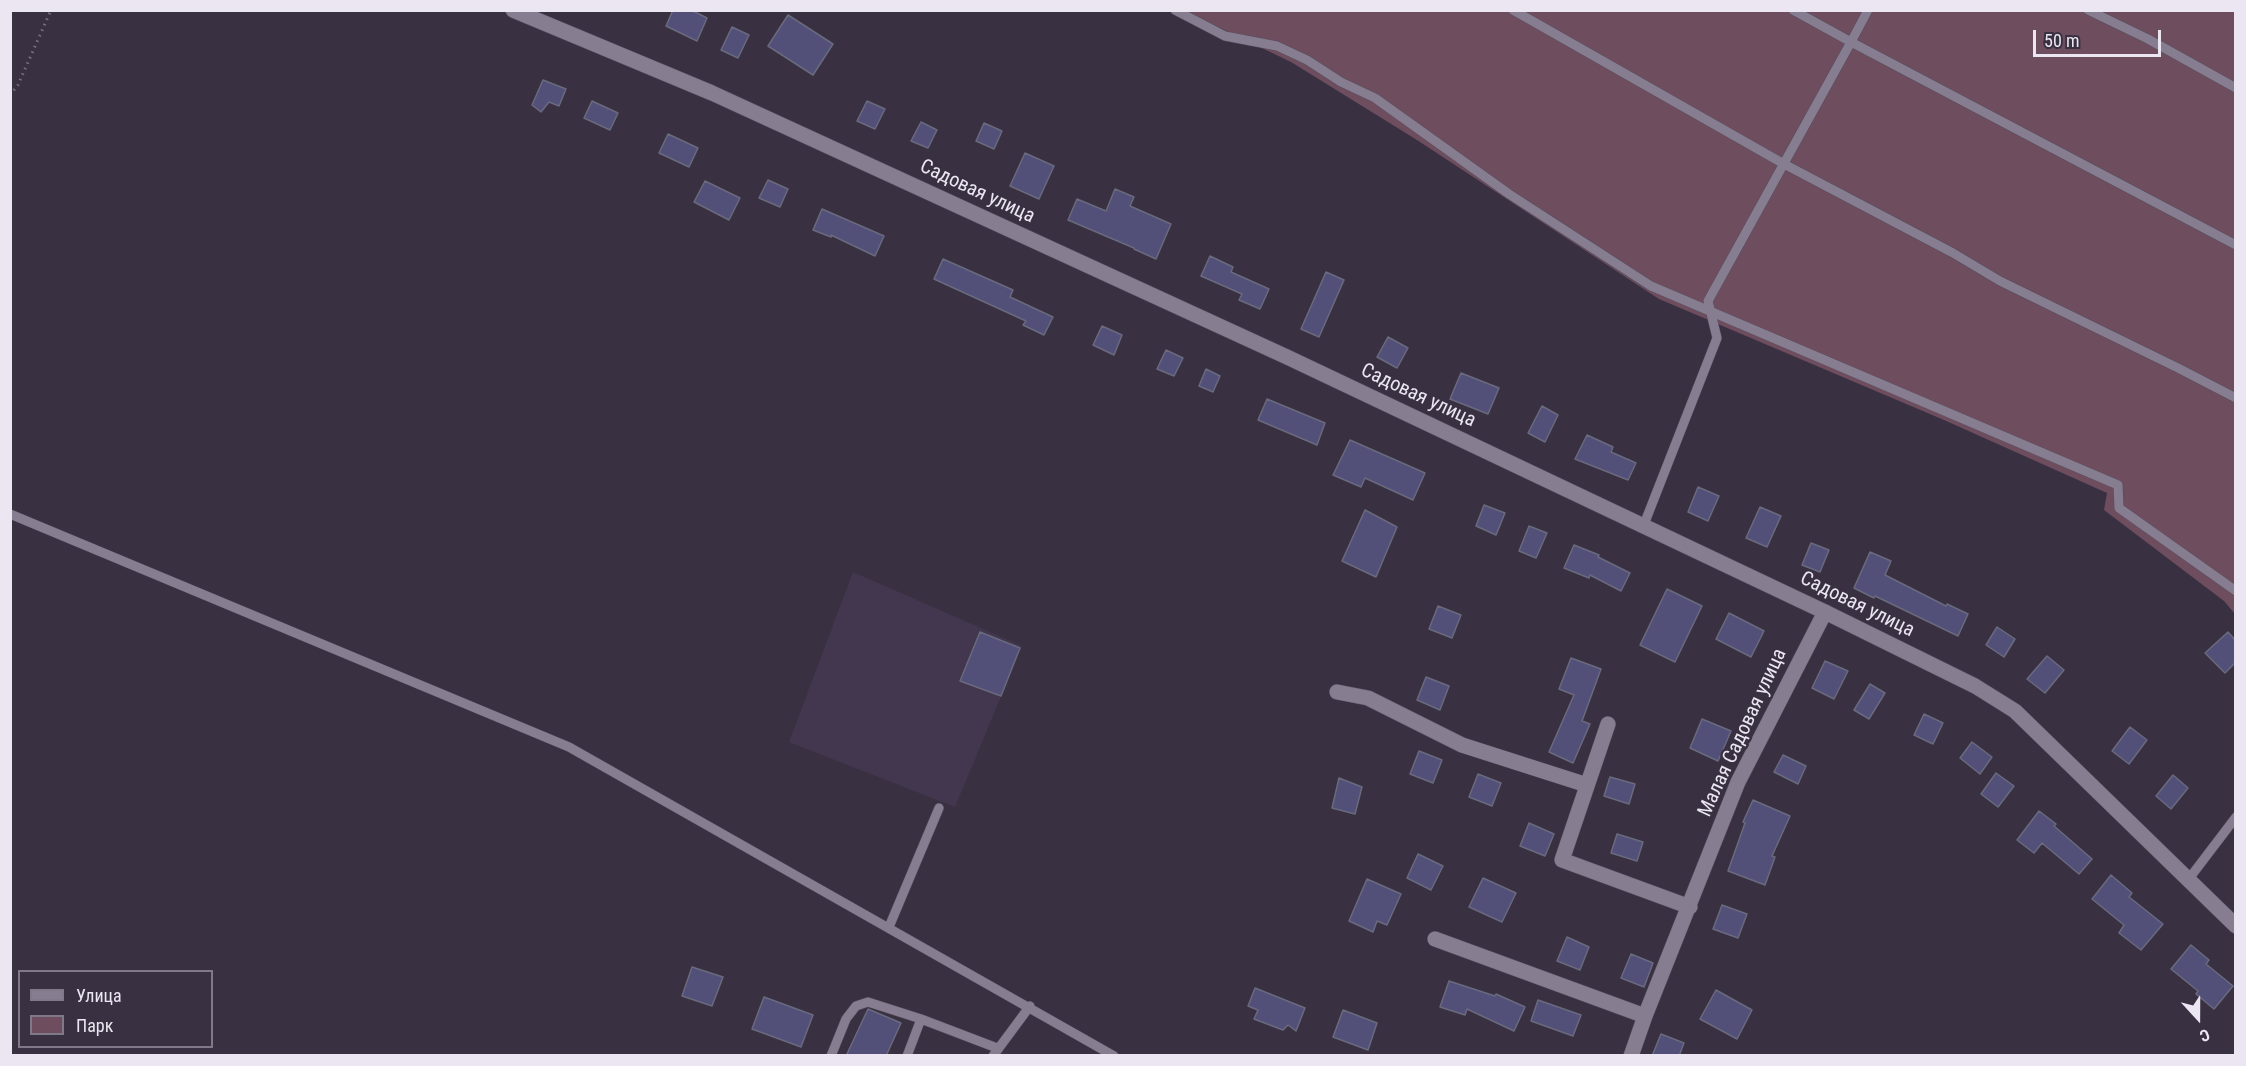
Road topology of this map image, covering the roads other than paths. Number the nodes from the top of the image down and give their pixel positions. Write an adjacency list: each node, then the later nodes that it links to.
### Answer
1 (513, 10): 14 (main road, Садовая улица)
2 (1175, 10): 11 (lane)
3 (1513, 10): 9 (lane)
4 (1793, 10): 7 (lane)
5 (1868, 10): 7 (lane)
6 (2088, 10): 8 (lane)
7 (1851, 42): 9 (lane); 10 (lane)
8 (2235, 88)
9 (1784, 164): 11 (lane); 12 (lane)
10 (2235, 245)
11 (1711, 312): 14 (lane); 15 (lane)
12 (2235, 399)
13 (10, 514): 25 (lane)
14 (1643, 527): 16 (main road, Садовая улица)
15 (2235, 591)
16 (1825, 612): 22 (main road, Садовая улица); 23 (main road, Малая Садовая улица)
17 (1337, 692): 19 (main road)
18 (1608, 724): 19 (main road)
19 (1587, 785): 23 (main road)
20 (939, 808): 25 (lane)
21 (2235, 817): 22 (lane)
22 (2188, 880): 24 (main road, Садовая улица)
23 (1690, 907): 28 (main road, Малая Садовая улица)
24 (2235, 926)
25 (889, 927): 27 (lane)
26 (1435, 939): 28 (main road)
27 (1030, 1006): 30 (lane); 33 (lane)
28 (1645, 1016): 34 (main road, Малая Садовая улица)
29 (921, 1019): 30 (lane); 31 (lane); 32 (lane)
30 (995, 1052)
31 (831, 1056)
32 (908, 1056)
33 (1114, 1056)
34 (1631, 1056)

